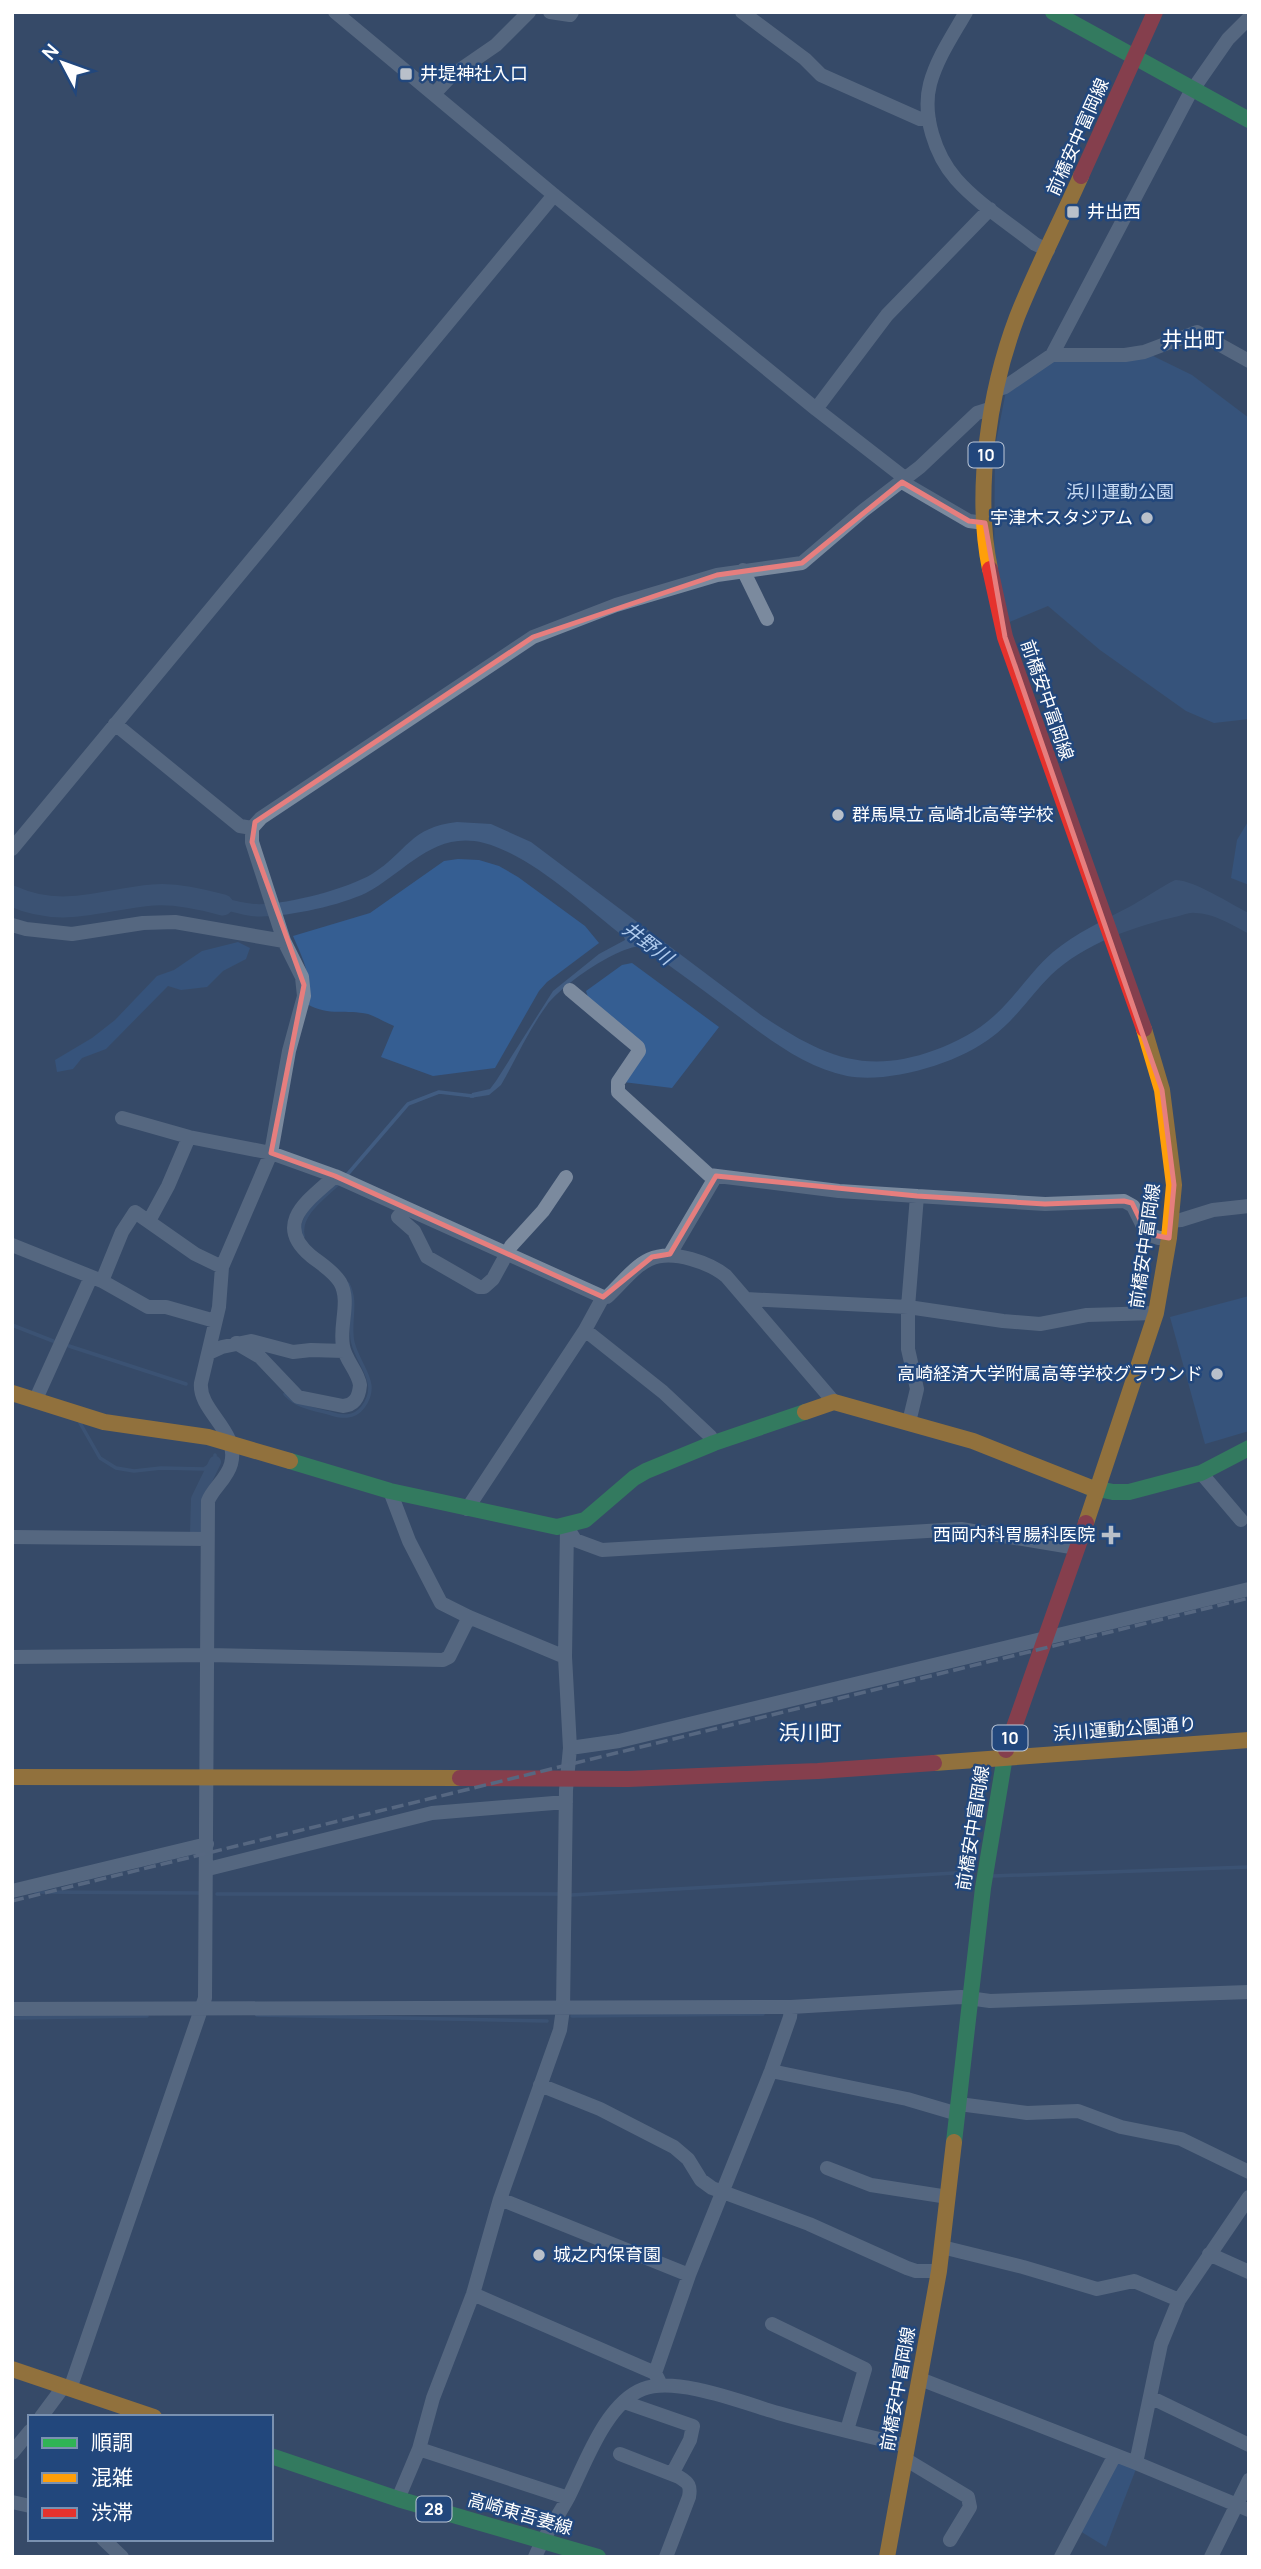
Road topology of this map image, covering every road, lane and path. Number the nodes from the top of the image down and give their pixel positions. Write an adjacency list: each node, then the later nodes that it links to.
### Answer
1 (335, 12): 12 (street)
2 (529, 12): 12 (street)
3 (550, 12): 4 (street)
4 (572, 12)
5 (742, 12): 13 (street)
6 (966, 12): 13 (street)
7 (1052, 12): 10 (main road)
8 (1155, 12): 10 (main road, 前橋安中富岡線 / 10)
9 (1249, 18): 11 (street)
10 (1136, 57): 11 (main road); 17 (main road, 前橋安中富岡線 / 10)
11 (1195, 88): 14 (main road); 18 (street)
12 (434, 94): 15 (street)
13 (929, 119): 16 (street)
14 (1249, 120)
15 (554, 195): 22 (street); 27 (street)
16 (990, 209): 17 (street); 22 (street)
17 (1048, 250): 20 (main road, 前橋安中富岡線 / 10)
18 (1052, 355): 19 (street); 20 (street)
19 (1249, 361)
20 (996, 390): 21 (main road, 前橋安中富岡線 / 10)
21 (993, 408): 23 (street); 24 (main road, 前橋安中富岡線 / 10)
22 (816, 409): 23 (street)
23 (904, 480): 24 (street); 25 (street)
24 (985, 523): 42 (main road, 前橋安中富岡線 / 10)
25 (743, 570): 26 (street); 28 (street)
26 (767, 620)
27 (115, 724): 28 (street); 29 (street)
28 (252, 828): 31 (street)
29 (12, 849)
30 (12, 925): 31 (street)
31 (284, 941): 35 (street)
32 (573, 986): 36 (street)
33 (122, 1118): 34 (street)
34 (189, 1136): 35 (street); 43 (street)
35 (271, 1153): 38 (street); 48 (street)
36 (716, 1176): 39 (street); 47 (street)
37 (566, 1177): 46 (street)
38 (340, 1179): 41 (street); 57 (street)
39 (917, 1196): 44 (street); 52 (street)
40 (1249, 1206): 42 (street)
41 (405, 1209): 46 (street); 46 (street)
42 (1170, 1221): 44 (main road, 前橋安中富岡線 / 10)
43 (149, 1222): 48 (street); 49 (street)
44 (1169, 1238): 53 (main road, 前橋安中富岡線 / 10)
45 (12, 1245): 49 (street)
46 (508, 1253): 50 (street)
47 (670, 1254): 50 (street); 51 (street)
48 (222, 1267): 54 (street)
49 (96, 1279): 54 (street); 60 (street)
50 (603, 1297): 55 (street)
51 (746, 1299): 52 (street); 61 (street)
52 (908, 1307): 53 (street); 62 (street)
53 (1156, 1313): 67 (main road, 前橋安中富岡線 / 10)
54 (215, 1321): 58 (street)
55 (585, 1330): 64 (street); 69 (street)
56 (236, 1343): 57 (street); 57 (street); 58 (street)
57 (344, 1351)
58 (209, 1353): 63 (street)
59 (12, 1393): 60 (main road)
60 (35, 1401): 63 (main road)
61 (834, 1402): 62 (main road); 64 (main road)
62 (909, 1422): 67 (main road)
63 (231, 1443): 68 (main road); 73 (street)
64 (714, 1443): 71 (main road)
65 (1249, 1448): 66 (main road)
66 (1201, 1474): 67 (main road); 70 (street)
67 (1098, 1488): 74 (main road, 前橋安中富岡線 / 10)
68 (390, 1491): 69 (main road); 76 (street)
69 (467, 1509): 71 (main road)
70 (1241, 1521)
71 (567, 1527): 74 (street); 80 (street)
72 (12, 1537): 73 (street)
73 (207, 1539): 78 (street)
74 (1077, 1548): 77 (main road, 前橋安中富岡線 / 10)
75 (1249, 1589): 77 (street)
76 (469, 1617): 78 (street); 80 (street)
77 (1045, 1639): 82 (street); 83 (main road, 前橋安中富岡線 / 10)
78 (208, 1656): 79 (street); 85 (street)
79 (12, 1657)
80 (565, 1657): 82 (street)
81 (1249, 1740): 83 (main road, 浜川運動公園通り)
82 (570, 1748): 86 (street)
83 (1004, 1757): 86 (main road, 浜川運動公園通り); 92 (main road, 前橋安中富岡線 / 10)
84 (12, 1777): 85 (main road, 浜川運動公園通り)
85 (208, 1777): 86 (main road, 浜川運動公園通り); 88 (street)
86 (567, 1779): 87 (street)
87 (566, 1802): 89 (street); 96 (street)
88 (207, 1844): 89 (street); 90 (street)
89 (208, 1869): 93 (street)
90 (12, 1891)
91 (1249, 1992): 92 (street)
92 (971, 1999): 94 (street); 99 (main road, 前橋安中富岡線 / 10)
93 (203, 2007): 95 (street); 96 (street); 117 (street)
94 (791, 2007): 96 (street); 97 (street)
95 (12, 2009)
96 (563, 2009): 98 (street)
97 (771, 2071): 99 (street); 102 (street)
98 (540, 2085): 102 (street); 105 (street)
99 (959, 2109): 101 (street); 103 (main road, 前橋安中富岡線 / 10)
100 (827, 2168): 103 (street)
101 (1249, 2172)
102 (721, 2192): 108 (street); 110 (street)
103 (948, 2197): 106 (main road, 前橋安中富岡線 / 10)
104 (1249, 2197): 107 (street)
105 (500, 2199): 110 (street); 111 (street)
106 (942, 2247): 108 (main road, 前橋安中富岡線 / 10); 112 (street)
107 (1209, 2254): 109 (street); 112 (street)
108 (939, 2271): 116 (main road, 前橋安中富岡線 / 10)
109 (1249, 2272)
110 (689, 2275): 115 (street)
111 (473, 2294): 115 (street); 125 (street)
112 (1179, 2300): 118 (street)
113 (772, 2325): 122 (street)
114 (12, 2369): 117 (main road)
115 (658, 2379): 119 (street); 122 (street)
116 (920, 2379): 126 (main road, 前橋安中富岡線 / 10); 129 (street)
117 (67, 2388): 120 (street); 121 (main road)
118 (1150, 2397): 124 (street); 131 (street)
119 (624, 2402): 132 (street); 135 (street)
120 (43, 2415)
121 (148, 2415)
122 (847, 2430): 126 (street)
123 (28, 2433): 127 (street)
124 (1249, 2445)
125 (419, 2449): 134 (street); 135 (street)
126 (906, 2452): 138 (street); 144 (main road, 前橋安中富岡線 / 10)
127 (12, 2453)
128 (620, 2454): 132 (street)
129 (1115, 2455): 131 (street); 145 (street)
130 (273, 2457): 134 (main road, 高崎東吾妻線 / 28)
131 (1136, 2463): 136 (street)
132 (672, 2474): 143 (street)
133 (1249, 2480): 136 (street)
134 (398, 2498): 137 (main road, 高崎東吾妻線 / 28)
135 (568, 2498): 137 (street)
136 (1243, 2507): 146 (street)
137 (542, 2539): 141 (street); 142 (main road, 高崎東吾妻線 / 28)
138 (950, 2540)
139 (105, 2541): 140 (street)
140 (122, 2557)
141 (535, 2557)
142 (598, 2557)
143 (666, 2557)
144 (887, 2557)
145 (1060, 2557)
146 (1211, 2557)

